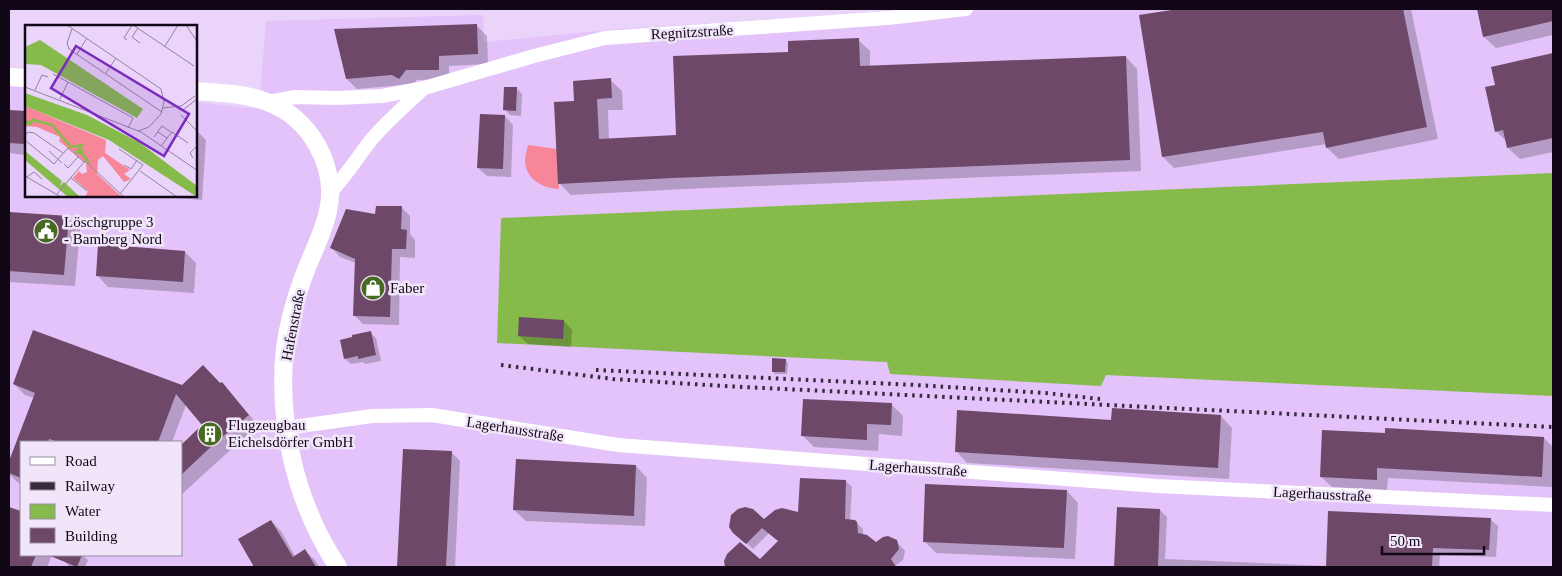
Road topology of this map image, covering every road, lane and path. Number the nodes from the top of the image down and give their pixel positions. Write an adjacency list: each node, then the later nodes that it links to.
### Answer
1 (966, 9): 4 (street, Regnitzstraße)
2 (9, 77): 3 (street)
3 (25, 78)
4 (424, 88): 6 (street, Regnitzstraße); 7 (street, Regnitzstraße)
5 (198, 91): 6 (street, Hafenstraße)
6 (268, 102): 7 (street, Hafenstraße)
7 (330, 193): 8 (street, Hafenstraße)
8 (286, 428): 9 (street, Lagerhausstraße); 10 (street, Hafenstraße)
9 (1553, 505)
10 (338, 567)

